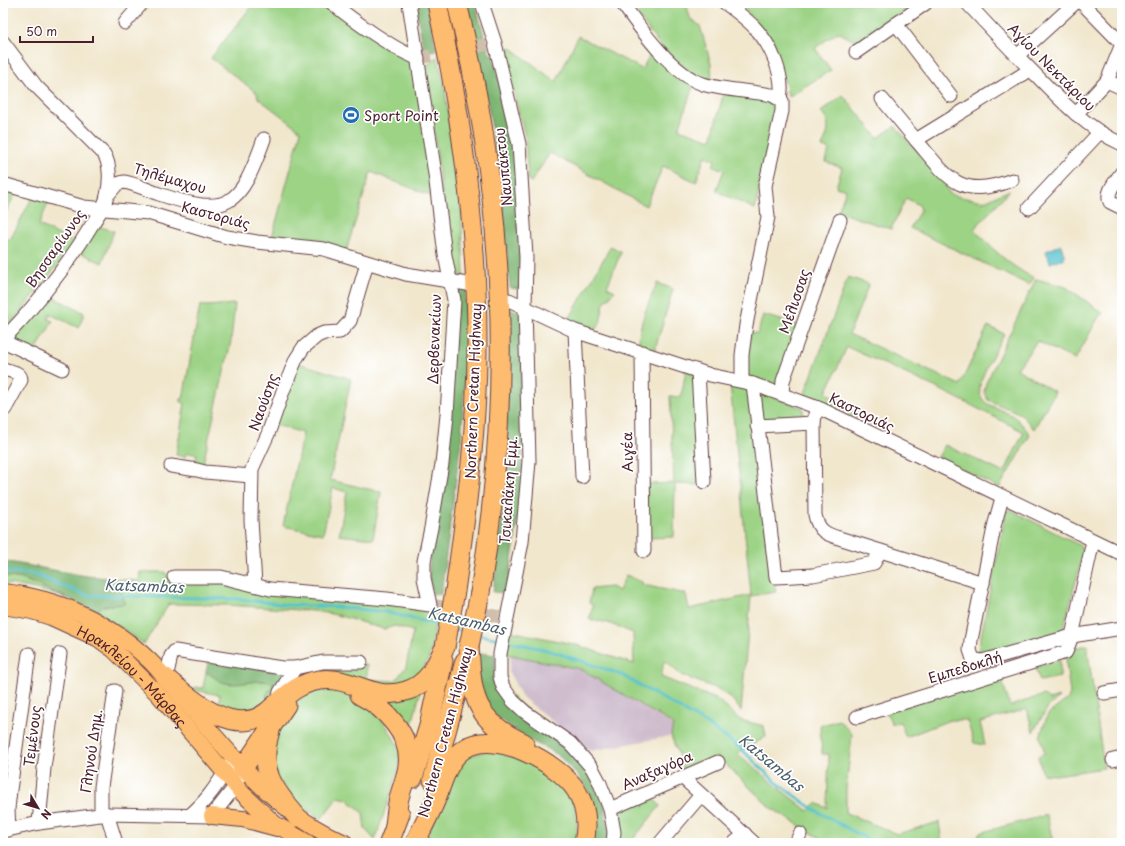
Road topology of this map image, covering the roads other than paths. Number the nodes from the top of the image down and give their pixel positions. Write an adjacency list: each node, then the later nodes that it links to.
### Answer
1 (142, 3): 13 (street)
2 (332, 3): 19 (street)
3 (409, 3): 19 (street, Δερβενακίων)
4 (437, 3): 73 (highway, Northern Cretan Highway, bridge)
5 (457, 3): 72 (highway, Northern Cretan Highway, bridge)
6 (482, 3): 43 (street, Ναυπάκτου)
7 (622, 3): 24 (street)
8 (725, 3): 24 (street)
9 (926, 3): 14 (street)
10 (967, 3): 18 (street, Αγίου Νεκτάριου)
11 (1075, 3): 18 (street)
12 (1082, 3): 15 (street)
13 (125, 23)
14 (896, 24): 17 (street); 23 (street)
15 (1122, 44): 21 (street)
16 (4, 47): 34 (street, Τηλέμαχου)
17 (856, 52)
18 (1017, 56): 20 (street, Αγίου Νεκτάριου)
19 (418, 58): 40 (street, Δερβενακίων)
20 (1030, 70): 26 (street, Αγίου Νεκτάριου); 29 (street)
21 (1107, 81): 22 (street); 26 (street)
22 (1122, 88)
23 (951, 96)
24 (780, 98): 50 (street)
25 (882, 100): 29 (street)
26 (1076, 114): 27 (street, Αγίου Νεκτάριου)
27 (1099, 133): 30 (street, Αγίου Νεκτάριου); 35 (street)
28 (264, 139): 34 (street, Τηλέμαχου)
29 (916, 140): 32 (street)
30 (1122, 144)
31 (1122, 172): 36 (street)
32 (1012, 180)
33 (3, 184): 37 (street, Καστοριάς)
34 (107, 196): 37 (street, Τηλέμαχου)
35 (1029, 208)
36 (1122, 208)
37 (101, 210): 39 (street, Καστοριάς); 45 (street, Βησσαρίωνος)
38 (840, 220): 51 (street, Μέλισσας)
39 (367, 263): 40 (street, Καστοριάς); 57 (street, Ναούσης)
40 (450, 280): 41 (street, Καστοριάς); 67 (street, Δερβενακίων)
41 (467, 284)
42 (509, 300): 43 (street, Καστοριάς)
43 (525, 307): 44 (street, Καστοριάς); 89 (street, Τσικαλάκη Εμμ.)
44 (575, 330): 46 (street, Καστοριάς); 58 (street)
45 (3, 341): 48 (street)
46 (642, 352): 49 (street, Καστοριάς); 62 (street, Αιγέα)
47 (3, 369): 53 (street)
48 (62, 369)
49 (698, 371): 50 (street, Καστοριάς); 59 (street)
50 (747, 382): 51 (street, Καστοριάς); 55 (street)
51 (782, 394): 52 (street, Καστοριάς)
52 (816, 407): 54 (street); 60 (street, Καστοριάς)
53 (5, 409)
54 (814, 423): 55 (street); 63 (street)
55 (758, 426): 63 (street)
56 (171, 466): 57 (street)
57 (251, 476): 67 (street, Ναούσης)
58 (582, 477)
59 (704, 482)
60 (1002, 498): 61 (street, Καστοριάς); 66 (street)
61 (1093, 541): 64 (street, Καστοριάς); 71 (street)
62 (644, 551)
63 (880, 551): 66 (street)
64 (1122, 554)
65 (174, 577): 67 (street)
66 (983, 583): 71 (street, Εμπεδοκλή)
67 (256, 585)
68 (3, 592): 78 (main road, Ηρακλείου - Μάρθας)
69 (3, 606): 85 (main road, Ηρακλείου - Μάρθας)
70 (1122, 628): 71 (street, Εμπεδοκλή)
71 (1072, 636): 83 (street, Εμπεδοκλή)
72 (469, 646): 102 (highway, Northern Cretan Highway); 104 (highway)
73 (445, 647): 82 (highway); 97 (highway, Northern Cretan Highway)
74 (29, 654): 96 (street)
75 (60, 654): 94 (street, Τεμένους)
76 (361, 662): 77 (street)
77 (295, 668): 78 (street); 82 (street)
78 (166, 678): 82 (highway); 85 (main road, Ηρακλείου - Μάρθας)
79 (1122, 690): 81 (street)
80 (115, 691): 90 (street, Γληνού Δημ.)
81 (1104, 693)
82 (274, 711): 85 (highway); 93 (highway); 97 (highway)
83 (857, 717)
84 (718, 762): 86 (street, Αναξαγόρα)
85 (234, 766): 87 (main road, Ηρακλείου - Μάρθας); 91 (street); 93 (main road)
86 (682, 777): 88 (street); 89 (street, Αναξαγόρα)
87 (235, 785): 92 (street); 95 (main road, Ηρακλείου - Μάρθας)
88 (701, 795): 98 (street); 106 (street)
89 (610, 808): 105 (street, Τσικαλάκη Εμμ.)
90 (104, 814): 91 (street); 94 (street); 99 (street, Γληνού Δημ.)
91 (190, 815): 92 (street)
92 (212, 816): 95 (main road)
93 (297, 817): 101 (main road)
94 (39, 823): 96 (street)
95 (282, 829): 100 (main road)
96 (6, 830)
97 (392, 836)
98 (749, 839): 107 (street)
99 (116, 843)
100 (308, 843)
101 (345, 843)
102 (415, 843): 103 (highway)
103 (584, 843)
104 (590, 843)
105 (613, 843)
106 (660, 843)
107 (734, 843)

